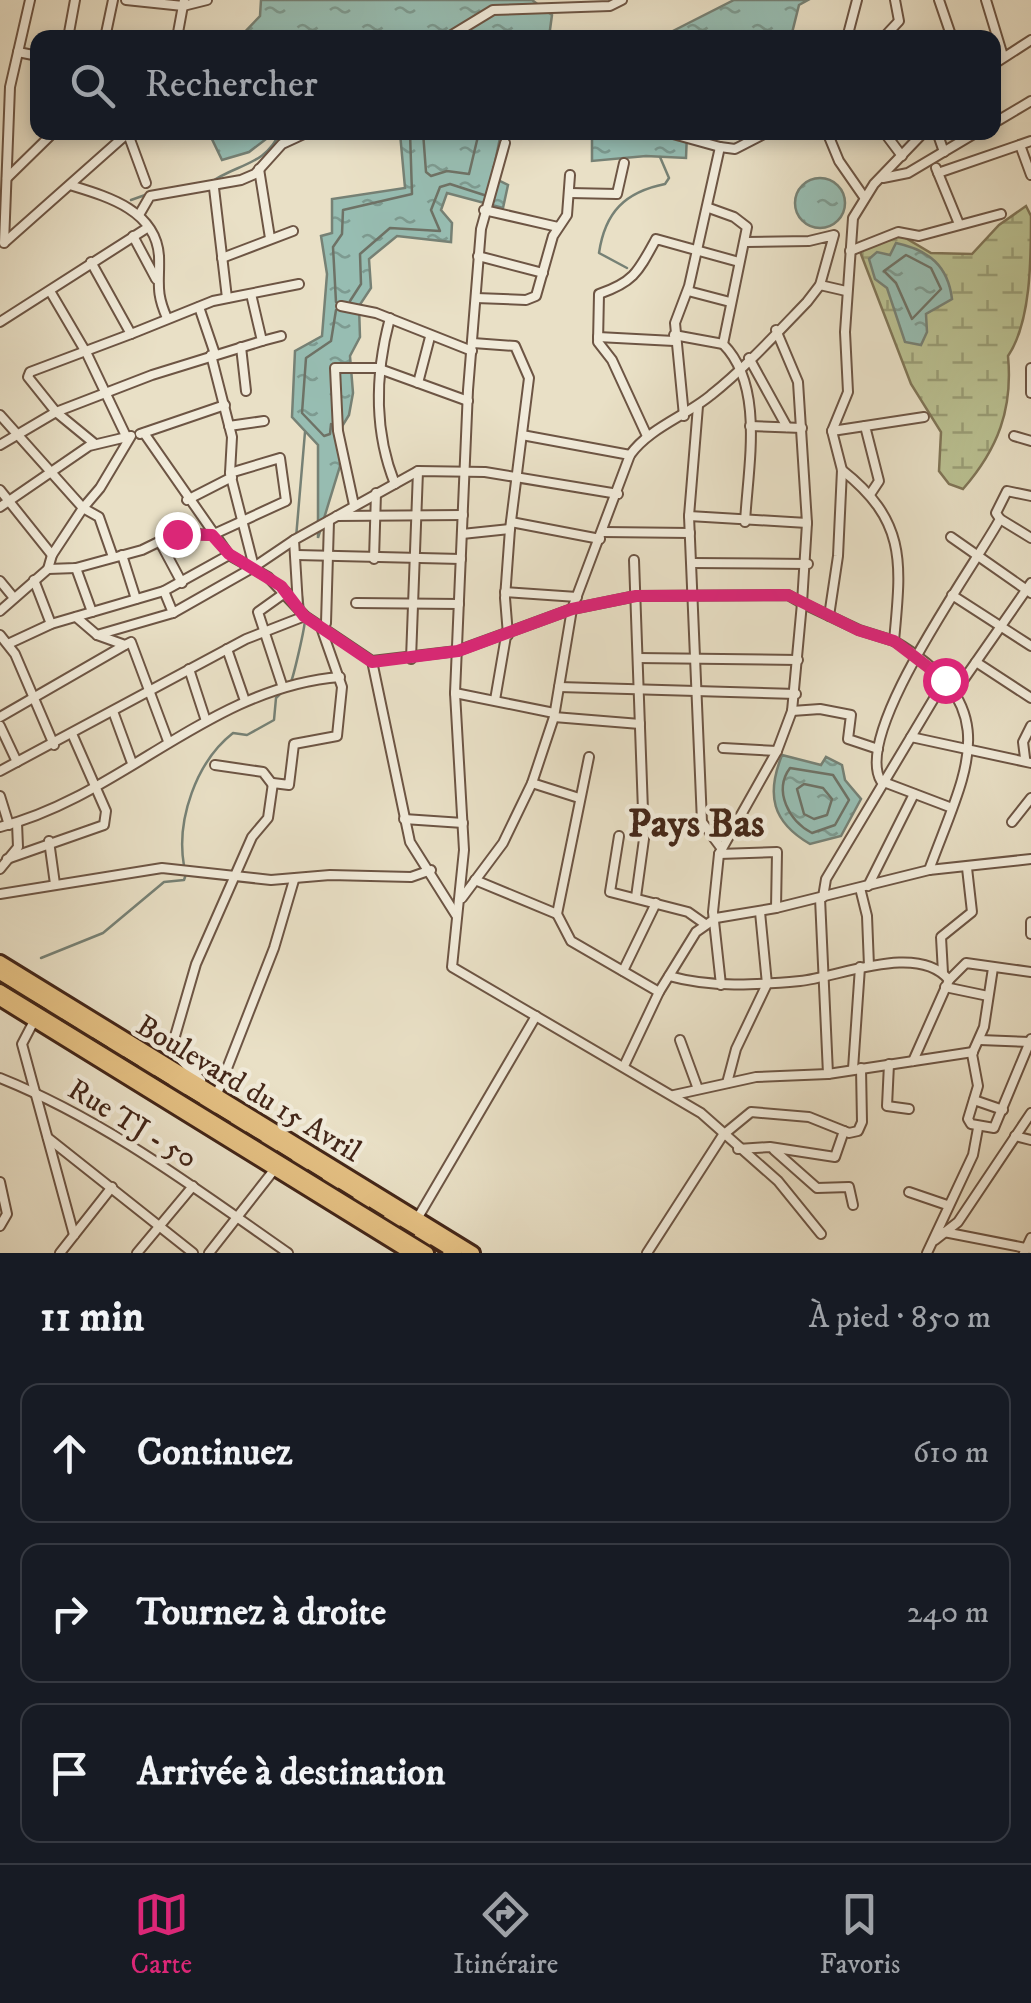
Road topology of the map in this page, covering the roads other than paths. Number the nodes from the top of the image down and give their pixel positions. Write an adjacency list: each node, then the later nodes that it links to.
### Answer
1 (30, 0): 22 (street)
2 (75, 0): 12 (street)
3 (112, 0): 13 (street)
4 (128, 0): 11 (street)
5 (207, 0): 11 (street)
6 (622, 0): 15 (street)
7 (857, 0): 16 (street)
8 (896, 0): 17 (street)
9 (939, 0): 18 (street)
10 (986, 0): 19 (street)
11 (184, 3): 14 (street)
12 (69, 30)
13 (106, 30)
14 (179, 30)
15 (460, 30)
16 (848, 30)
17 (891, 30)
18 (949, 30)
19 (995, 30)
20 (1031, 40): 24 (street)
21 (1001, 49): 24 (street)
22 (18, 52): 23 (street); 25 (street)
23 (30, 54)
24 (1003, 56)
25 (5, 86): 53 (street)
26 (1031, 101): 27 (street)
27 (1001, 119)
28 (46, 140): 53 (street)
29 (121, 140): 56 (street)
30 (131, 140): 55 (street)
31 (291, 140): 49 (street)
32 (696, 140): 43 (street)
33 (752, 140): 43 (street)
34 (831, 140): 59 (street)
35 (890, 140): 45 (street)
36 (917, 140): 45 (street)
37 (940, 140): 44 (street)
38 (964, 140): 44 (street)
39 (974, 140): 47 (street)
40 (1031, 141): 42 (street)
41 (505, 143): 61 (street)
42 (1020, 145): 47 (street); 52 (street)
43 (720, 146): 60 (street)
44 (944, 152): 46 (street)
45 (902, 156): 54 (street)
46 (931, 160): 50 (street); 54 (street)
47 (977, 160): 50 (street)
48 (624, 163): 58 (street)
49 (260, 169): 57 (street); 69 (street)
50 (938, 172): 64 (street)
51 (570, 174): 58 (street)
52 (1031, 176)
53 (7, 178): 71 (street)
54 (883, 178): 59 (street)
55 (146, 183)
56 (73, 186): 62 (street); 71 (street)
57 (214, 188): 62 (street); 75 (street)
58 (570, 193): 65 (street)
59 (864, 197): 73 (street)
60 (708, 208): 70 (street); 72 (street)
61 (484, 210): 65 (street); 74 (street)
62 (140, 214): 66 (street)
63 (1002, 214): 64 (street)
64 (959, 224): 73 (street)
65 (558, 226): 78 (street)
66 (146, 228): 68 (street); 79 (street)
67 (293, 231): 69 (street)
68 (133, 236): 76 (street); 79 (street)
69 (270, 238): 75 (street)
70 (746, 242): 77 (street); 81 (street)
71 (2, 245)
72 (698, 249): 77 (street); 83 (street); 98 (street)
73 (850, 251): 84 (street)
74 (478, 256): 78 (street); 87 (street)
75 (222, 258): 86 (street)
76 (90, 262): 82 (street); 95 (street)
77 (739, 262): 88 (street)
78 (543, 273): 87 (street)
79 (156, 280): 91 (street)
80 (299, 284): 85 (street)
81 (820, 286): 84 (street); 94 (street)
82 (50, 291): 93 (street); 104 (street)
83 (688, 291): 88 (street); 99 (street)
84 (846, 291): 126 (street)
85 (251, 294): 86 (street); 100 (street)
86 (227, 298): 89 (street)
87 (476, 298): 103 (street)
88 (730, 302): 101 (street)
89 (199, 306): 91 (street); 105 (street)
90 (341, 306): 92 (street)
91 (168, 318): 95 (street)
92 (390, 318): 97 (street); 107 (street)
93 (0, 322)
94 (776, 330): 106 (street); 125 (street)
95 (131, 334): 104 (street)
96 (281, 336): 100 (street)
97 (430, 337): 103 (street); 109 (street)
98 (598, 337): 99 (street); 131 (street)
99 (674, 338): 101 (street); 118 (street)
100 (262, 341): 102 (street)
101 (722, 344): 106 (street)
102 (241, 347): 105 (street); 110 (street)
103 (473, 347): 113 (street); 129 (street)
104 (87, 354): 112 (street); 116 (street)
105 (213, 355): 112 (street); 114 (street)
106 (746, 361): 115 (street); 122 (street); 124 (street)
107 (377, 368): 109 (street); 143 (street); 151 (street)
108 (1031, 368): 111 (street)
109 (418, 383): 113 (street)
110 (246, 391)
111 (1031, 393)
112 (107, 396): 116 (street); 130 (street)
113 (468, 401): 140 (street)
114 (225, 405): 121 (street); 128 (street)
115 (698, 406): 118 (street); 157 (street)
116 (56, 412): 127 (street); 134 (street)
117 (0, 415): 127 (street)
118 (684, 416): 131 (street)
119 (924, 417): 123 (street)
120 (264, 421): 121 (street)
121 (230, 426): 141 (street)
122 (750, 426): 124 (street); 161 (street)
123 (864, 426): 126 (street); 146 (street)
124 (786, 428): 125 (street)
125 (802, 428): 162 (street)
126 (832, 431): 138 (street)
127 (15, 432): 135 (street); 137 (street)
128 (144, 433): 130 (street); 150 (street)
129 (522, 435): 136 (street); 142 (street)
130 (129, 436): 134 (street); 153 (street)
131 (647, 436): 136 (street)
132 (1014, 436): 133 (street)
133 (1031, 442)
134 (95, 444): 137 (street)
135 (0, 445)
136 (630, 455): 147 (street)
137 (50, 469): 149 (street); 153 (street)
138 (842, 470): 146 (street); 210 (street)
139 (418, 471): 140 (street); 143 (street); 156 (street)
140 (465, 471): 142 (street); 154 (street)
141 (231, 475): 150 (street); 160 (street); 160 (street)
142 (516, 478): 147 (street); 163 (street)
143 (395, 484): 145 (street)
144 (0, 490): 149 (street)
145 (376, 493): 151 (street); 155 (street)
146 (871, 493): 219 (street)
147 (618, 494): 167 (street)
148 (1031, 496): 159 (street)
149 (8, 500): 152 (street); 173 (street)
150 (187, 500): 166 (street)
151 (354, 506): 158 (street)
152 (0, 507)
153 (83, 508): 173 (street); 175 (street)
154 (463, 515): 156 (street); 165 (street)
155 (376, 516): 156 (street); 158 (street); 178 (street)
156 (419, 516): 180 (street)
157 (689, 516): 161 (street); 164 (street)
158 (333, 518): 170 (street); 177 (street)
159 (1000, 519): 169 (street); 176 (street)
160 (241, 520): 166 (street); 184 (street)
161 (745, 522): 162 (street)
162 (808, 523): 183 (street)
163 (511, 526): 165 (street); 167 (street); 193 (street)
164 (690, 533): 167 (street); 182 (street)
165 (462, 534): 179 (street)
166 (212, 535): 171 (street); 172 (street)
167 (602, 536): 197 (street)
168 (950, 538): 176 (street)
169 (1031, 538)
170 (294, 540): 174 (street); 184 (street)
171 (160, 542): 175 (street); 189 (street)
172 (229, 554): 184 (street); 189 (street)
173 (52, 555): 186 (street)
174 (297, 555): 177 (street); 204 (street)
175 (118, 556): 185 (street); 199 (street)
176 (978, 556): 190 (street); 195 (street)
177 (330, 557): 178 (street); 214 (street)
178 (374, 559): 180 (street)
179 (461, 559): 180 (street); 203 (street)
180 (415, 560): 202 (street)
181 (634, 560): 196 (street)
182 (692, 563): 183 (street); 194 (street)
183 (808, 564): 200 (street)
184 (254, 567): 192 (street); 208 (street)
185 (76, 568): 186 (street); 207 (street)
186 (48, 569): 187 (street)
187 (34, 580): 198 (street); 212 (street)
188 (0, 581): 198 (street)
189 (182, 583): 191 (street)
190 (1029, 589): 213 (street)
191 (164, 591): 199 (street); 208 (street)
192 (286, 592): 204 (street); 215 (street)
193 (506, 592): 197 (street); 218 (street)
194 (694, 594): 196 (street); 200 (street); 227 (street)
195 (952, 595): 213 (street); 225 (street)
196 (636, 596): 205 (street); 226 (street)
197 (577, 597): 205 (street)
198 (14, 598): 206 (street)
199 (136, 599): 207 (street)
200 (802, 602): 210 (street); 229 (street)
201 (356, 603): 202 (street)
202 (413, 604): 203 (street); 228 (street)
203 (459, 604): 224 (street)
204 (298, 608): 209 (street)
205 (572, 609): 218 (street); 236 (street)
206 (0, 611)
207 (92, 612): 211 (street)
208 (172, 613): 217 (street)
209 (304, 616): 214 (street); 215 (street)
210 (829, 616): 219 (street)
211 (76, 617): 212 (street); 217 (street)
212 (51, 624): 220 (street)
213 (1001, 627): 222 (street); 231 (street)
214 (322, 630): 230 (street); 233 (street)
215 (266, 633): 223 (street); 235 (street)
216 (0, 635): 220 (street)
217 (97, 635): 221 (street)
218 (507, 635): 224 (street); 245 (street)
219 (894, 641): 225 (street)
220 (8, 644): 243 (street)
221 (125, 645): 239 (street); 243 (street)
222 (1031, 646)
223 (227, 649): 232 (street); 246 (street)
224 (458, 651): 228 (street); 241 (street)
225 (919, 656): 234 (street); 260 (street)
226 (638, 658): 227 (street); 237 (street)
227 (696, 658): 229 (street); 238 (street)
228 (411, 659): 230 (street)
229 (798, 660): 242 (street)
230 (372, 662): 278 (street)
231 (976, 662): 240 (street); 244 (street)
232 (189, 669): 239 (street); 251 (street)
233 (340, 677): 235 (street); 272 (street)
234 (945, 680): 240 (street); 256 (street)
235 (282, 685): 246 (street)
236 (559, 687): 237 (street); 249 (street)
237 (640, 689): 238 (street); 252 (street)
238 (698, 690): 242 (street); 284 (street)
239 (152, 692): 248 (street); 257 (street)
240 (955, 692): 262 (street)
241 (455, 693): 245 (street); 280 (street)
242 (796, 694): 247 (street)
243 (34, 696): 250 (street); 258 (street)
244 (1031, 698)
245 (495, 700): 249 (street)
246 (245, 701): 251 (street)
247 (792, 711): 260 (street); 261 (street)
248 (114, 714): 255 (street); 266 (street)
249 (554, 715): 252 (street); 270 (street)
250 (0, 717)
251 (206, 720): 257 (street)
252 (640, 724): 297 (street)
253 (0, 726): 265 (street)
254 (1031, 726): 264 (street)
255 (72, 736): 258 (street); 271 (street)
256 (911, 736): 262 (street); 269 (street)
257 (168, 741): 266 (street)
258 (54, 745): 265 (street)
259 (723, 748): 261 (street)
260 (878, 749): 269 (street)
261 (777, 751): 284 (street)
262 (970, 752): 264 (street); 277 (street)
263 (589, 757): 275 (street)
264 (1028, 760)
265 (17, 762): 268 (street)
266 (132, 763): 271 (street)
267 (214, 765): 272 (street)
268 (0, 771)
269 (881, 781): 273 (street); 298 (street)
270 (532, 784): 275 (street); 293 (street)
271 (94, 785): 281 (street); 283 (street)
272 (272, 785): 291 (street)
273 (914, 794): 277 (street); 295 (street)
274 (0, 796): 281 (street)
275 (580, 798): 303 (street)
276 (1031, 798): 279 (street)
277 (952, 808): 290 (street)
278 (404, 819): 280 (street); 289 (street)
279 (1012, 822)
280 (463, 823): 299 (street)
281 (9, 825): 285 (street)
282 (619, 836): 297 (street)
283 (49, 841): 285 (street); 294 (street)
284 (721, 852): 301 (street); 305 (street)
285 (8, 858): 288 (street)
286 (1031, 859): 287 (street)
287 (968, 868): 290 (street); 317 (street)
288 (0, 869)
289 (431, 870): 292 (street); 304 (street)
290 (929, 870): 295 (street)
291 (237, 877): 292 (street); 294 (street); 339 (street)
292 (294, 880): 339 (street)
293 (475, 880): 299 (street); 303 (street)
294 (55, 884): 296 (street)
295 (864, 887): 298 (street); 310 (street)
296 (0, 894)
297 (636, 896): 300 (street)
298 (821, 897): 301 (street); 316 (street)
299 (462, 898): 304 (street)
300 (656, 902): 307 (street); 312 (street)
301 (776, 908): 302 (street)
302 (760, 912): 305 (street); 318 (street)
303 (557, 914): 312 (street)
304 (456, 915): 324 (street)
305 (716, 918): 307 (street); 319 (street)
306 (1031, 922): 308 (street)
307 (705, 924): 315 (street)
308 (1031, 934)
309 (0, 962): 342 (main road, Boulevard du 15 Avril)
310 (864, 966): 316 (street); 317 (street); 333 (street)
311 (994, 968): 313 (street); 317 (street); 322 (street)
312 (622, 971): 321 (street)
313 (1031, 972)
314 (0, 973): 378 (main road, Boulevard du 15 Avril)
315 (669, 976): 319 (street); 321 (street)
316 (823, 978): 318 (street); 334 (street)
317 (946, 980): 322 (street); 330 (street)
318 (767, 984): 319 (street); 336 (street)
319 (721, 985)
320 (0, 991): 377 (main road, Boulevard du 15 Avril)
321 (659, 992): 332 (street)
322 (988, 996): 327 (street)
323 (0, 1000): 325 (main road, Boulevard du 15 Avril)
324 (536, 1016): 332 (street); 362 (street)
325 (34, 1022): 338 (street); 354 (main road, Boulevard du 15 Avril)
326 (680, 1040): 337 (street)
327 (980, 1040): 328 (street); 329 (street)
328 (1031, 1040): 344 (street)
329 (973, 1052): 330 (street); 341 (street)
330 (913, 1060): 331 (street)
331 (889, 1064): 333 (street); 343 (street)
332 (624, 1066): 340 (street)
333 (857, 1069): 334 (street); 347 (street)
334 (828, 1074): 336 (street)
335 (0, 1078): 338 (street, Rue TJ - 50)
336 (726, 1083): 337 (street)
337 (698, 1089): 340 (street)
338 (33, 1090): 350 (street); 356 (street, Rue TJ - 50)
339 (218, 1094): 342 (street)
340 (674, 1095): 348 (street)
341 (974, 1100): 344 (street); 346 (street)
342 (234, 1109): 362 (main road, Boulevard du 15 Avril)
343 (910, 1109)
344 (1003, 1110): 346 (street)
345 (1031, 1113): 349 (street)
346 (978, 1128): 360 (street)
347 (844, 1130): 348 (street); 352 (street)
348 (723, 1135): 353 (street); 380 (street)
349 (1015, 1136): 351 (street); 365 (street)
350 (48, 1138): 357 (street); 367 (street)
351 (1031, 1140)
352 (770, 1147): 353 (street); 359 (street)
353 (738, 1149): 366 (street)
354 (274, 1170): 361 (street); 371 (main road, Boulevard du 15 Avril)
355 (0, 1182): 363 (street)
356 (193, 1186): 361 (street, Rue TJ - 50); 364 (street)
357 (112, 1187): 364 (street); 367 (street)
358 (909, 1192): 360 (street)
359 (853, 1205)
360 (946, 1206): 369 (street)
361 (238, 1217): 375 (street); 376 (street, Rue TJ - 50)
362 (417, 1218): 379 (main road, Boulevard du 15 Avril)
363 (0, 1226)
364 (159, 1226): 373 (street); 374 (street)
365 (944, 1232): 369 (street); 370 (street)
366 (820, 1234)
367 (74, 1236): 372 (street)
368 (1031, 1238): 370 (street)
369 (935, 1240): 381 (street)
370 (1027, 1250)
371 (407, 1252)
372 (60, 1253)
373 (137, 1253)
374 (193, 1253)
375 (209, 1253)
376 (288, 1253)
377 (427, 1253)
378 (454, 1253)
379 (474, 1253)
380 (647, 1253)
381 (927, 1253)

